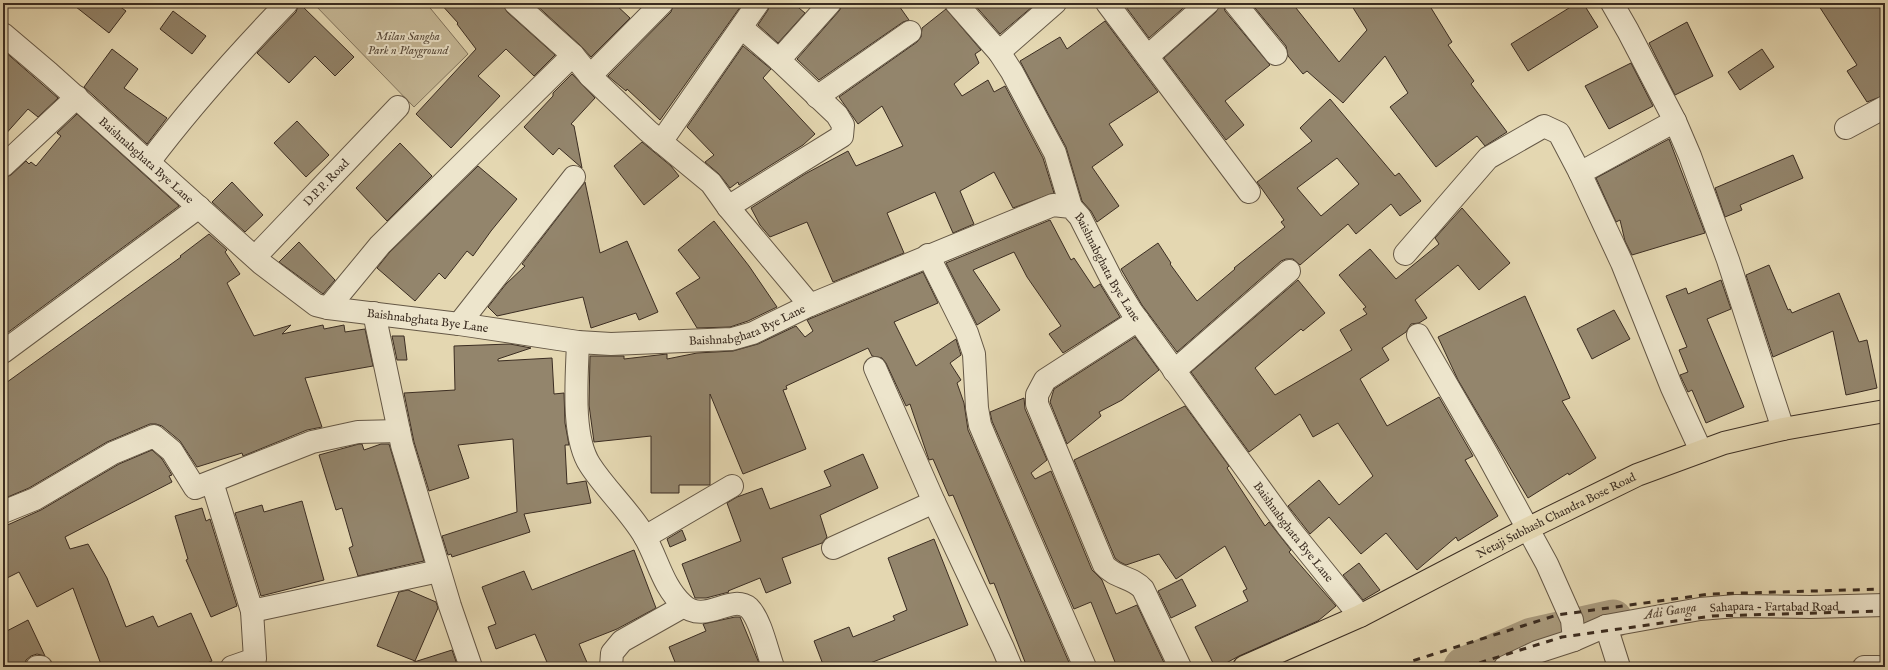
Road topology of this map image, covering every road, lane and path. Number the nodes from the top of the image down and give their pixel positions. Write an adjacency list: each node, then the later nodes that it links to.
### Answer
1 (287, 3): 28 (street)
2 (515, 3): 17 (street)
3 (662, 3): 20 (street)
4 (758, 3): 12 (street)
5 (830, 3): 19 (street)
6 (956, 3): 15 (street)
7 (1055, 3): 15 (street)
8 (1107, 3): 18 (street)
9 (1208, 3): 18 (street)
10 (1235, 3): 16 (street)
11 (1614, 4): 25 (street)
12 (742, 28): 19 (street); 27 (street)
13 (910, 32): 22 (street)
14 (3, 34): 21 (street, Baishnabghata Bye Lane)
15 (999, 52): 35 (street)
16 (1276, 54)
17 (573, 55): 20 (street); 41 (street)
18 (1148, 56): 32 (street)
19 (780, 60): 22 (street)
20 (590, 76): 27 (street)
21 (77, 97): 28 (street, Baishnabghata Bye Lane); 29 (street)
22 (818, 97): 34 (street)
23 (398, 107): 38 (street, D.P.P. Road)
24 (1885, 107): 26 (street)
25 (1675, 121): 30 (street); 51 (street)
26 (1846, 128)
27 (661, 142): 34 (street)
28 (149, 162): 33 (street, Baishnabghata Bye Lane)
29 (3, 166)
30 (1580, 173): 36 (street); 53 (street)
31 (574, 177): 44 (street)
32 (1249, 192)
33 (199, 207): 38 (street, Baishnabghata Bye Lane); 47 (street)
34 (728, 207): 40 (street)
35 (1071, 207): 37 (street, Baishnabghata Bye Lane); 43 (street, Baishnabghata Bye Lane)
36 (1405, 254)
37 (928, 255): 40 (street, Baishnabghata Bye Lane); 75 (street)
38 (255, 258): 41 (street, Baishnabghata Bye Lane)
39 (1289, 271): 49 (street)
40 (810, 305): 46 (street, Baishnabghata Bye Lane)
41 (328, 308): 42 (street, Baishnabghata Bye Lane)
42 (374, 313): 44 (street, Baishnabghata Bye Lane); 52 (street)
43 (1138, 320): 49 (street, Baishnabghata Bye Lane); 76 (street)
44 (459, 324): 46 (street, Baishnabghata Bye Lane)
45 (1418, 335): 58 (street)
46 (578, 342): 59 (street)
47 (3, 352)
48 (875, 368): 56 (street)
49 (1174, 371): 65 (street, Baishnabghata Bye Lane)
50 (1885, 411): 51 (main road, Netaji Subhash Chandra Bose Road)
51 (1783, 429): 53 (main road, Netaji Subhash Chandra Bose Road)
52 (399, 431): 54 (street); 61 (street)
53 (1701, 451): 58 (main road, Netaji Subhash Chandra Bose Road)
54 (212, 482): 57 (street); 64 (street)
55 (732, 486): 59 (street)
56 (934, 502): 60 (street); 74 (street)
57 (3, 512)
58 (1529, 528): 65 (main road, Netaji Subhash Chandra Bose Road); 67 (street)
59 (645, 537): 63 (street)
60 (833, 548)
61 (439, 571): 64 (street); 71 (street)
62 (1885, 605): 66 (street, Sahapara - Fartabad Road)
63 (684, 606): 72 (street); 73 (street)
64 (252, 611): 70 (street)
65 (1360, 616): 77 (main road, Netaji Subhash Chandra Bose Road)
66 (1606, 626): 67 (street, Sahapara - Fartabad Road); 79 (street)
67 (1574, 640): 78 (street, Sahapara - Fartabad Road)
68 (36, 667): 69 (street)
69 (41, 667)
70 (232, 667)
71 (471, 667)
72 (611, 667)
73 (773, 667)
74 (1011, 667)
75 (1085, 667)
76 (1180, 667)
77 (1244, 667)
78 (1505, 667)
79 (1619, 667)
80 (1864, 667): 81 (street)
81 (1878, 667)

